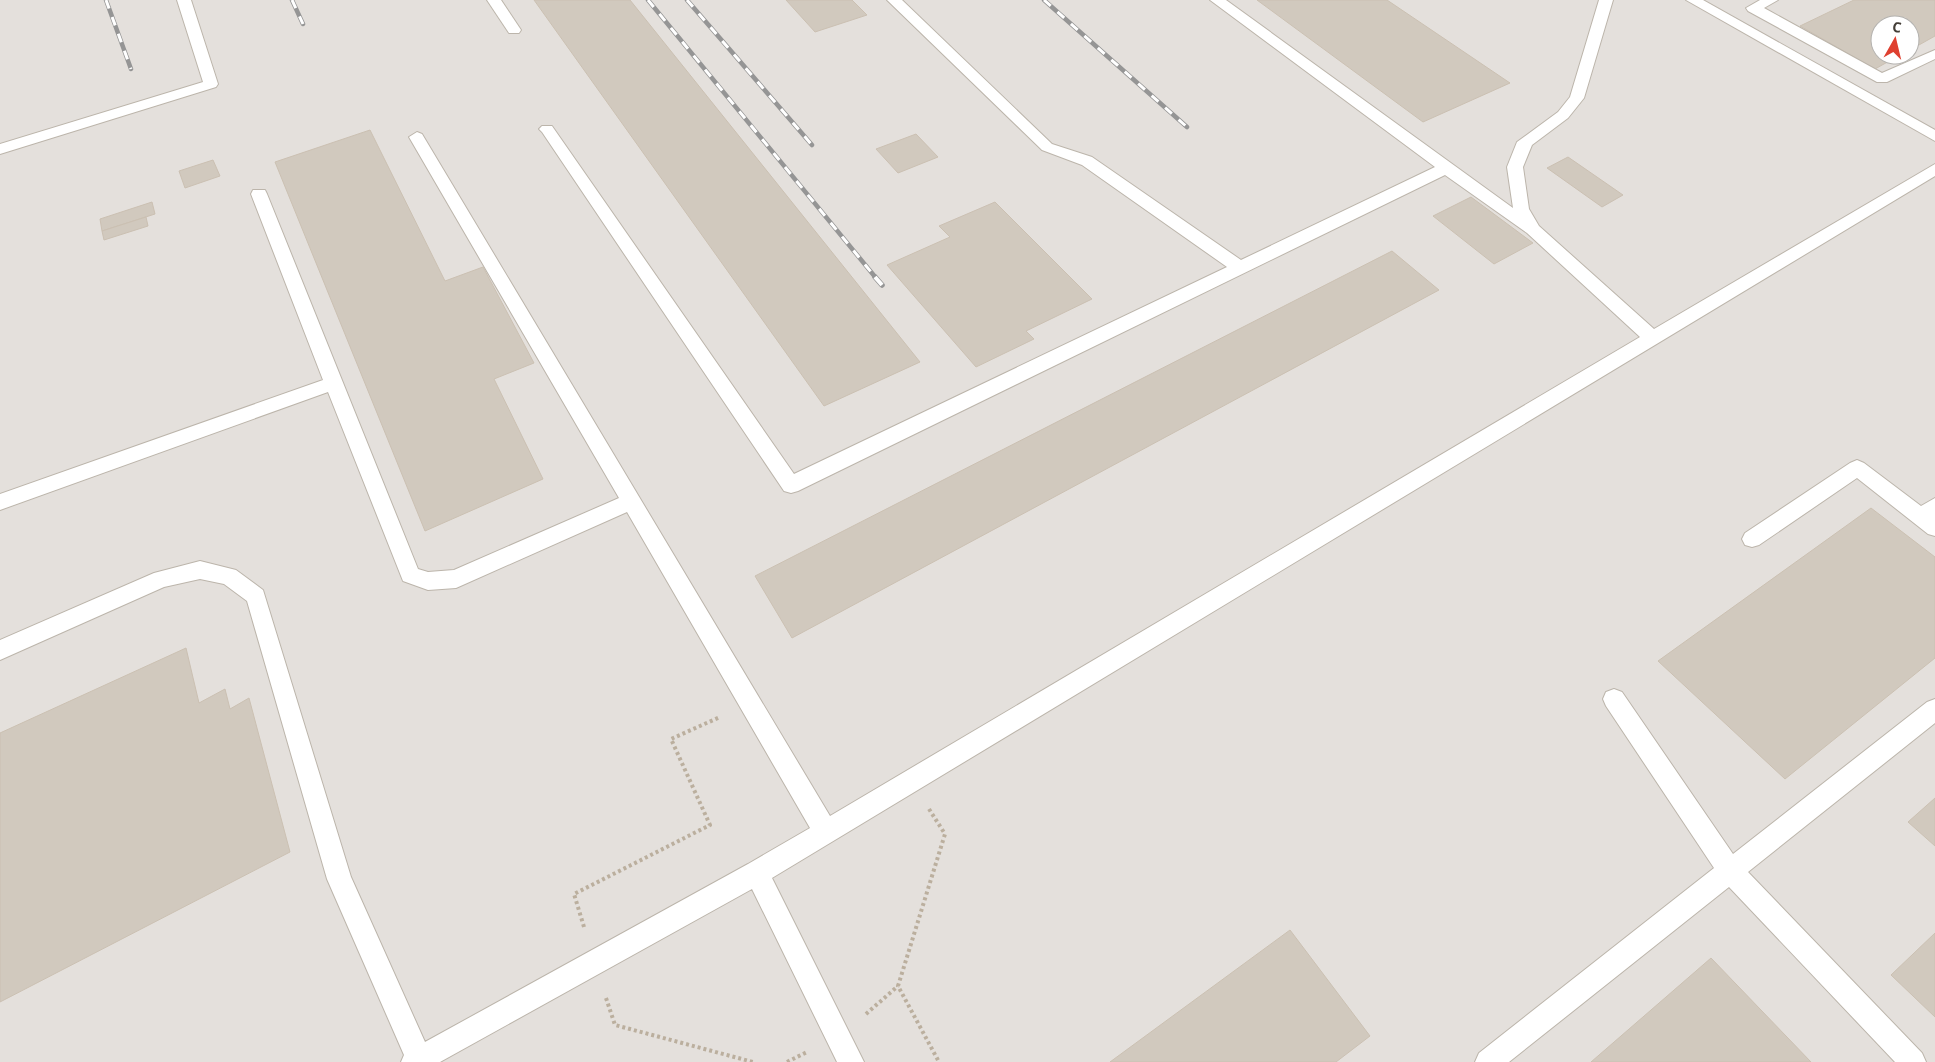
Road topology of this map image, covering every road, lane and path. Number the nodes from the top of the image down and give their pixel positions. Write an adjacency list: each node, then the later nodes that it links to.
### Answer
1 (184, 0): 13 (lane)
2 (494, 0): 8 (lane)
3 (894, 0): 18 (lane)
4 (1216, 0): 14 (lane)
5 (1606, 0): 17 (lane)
6 (1693, 0): 11 (lane)
7 (1771, 0): 9 (lane)
8 (514, 30)
9 (1935, 54)
10 (547, 129): 18 (lane)
11 (1935, 136)
12 (417, 137): 21 (lane)
13 (0, 149)
14 (1446, 168): 17 (lane); 18 (lane)
15 (1935, 170): 19 (lane)
16 (259, 194): 20 (lane)
17 (1533, 230): 19 (lane)
18 (1240, 268)
19 (1653, 338): 28 (lane)
20 (334, 383): 21 (lane); 22 (lane)
21 (632, 501): 29 (lane)
22 (0, 502)
23 (1930, 517): 24 (lane)
24 (1752, 539)
25 (0, 650): 32 (lane)
26 (1614, 699): 30 (lane)
27 (1935, 709): 30 (lane)
28 (912, 782): 29 (lane); 34 (path)
29 (826, 833): 31 (lane)
30 (1730, 871): 35 (lane); 36 (lane)
31 (757, 873): 32 (lane); 33 (lane)
32 (417, 1060)
33 (851, 1062)
34 (938, 1062)
35 (1488, 1062)
36 (1913, 1062)

